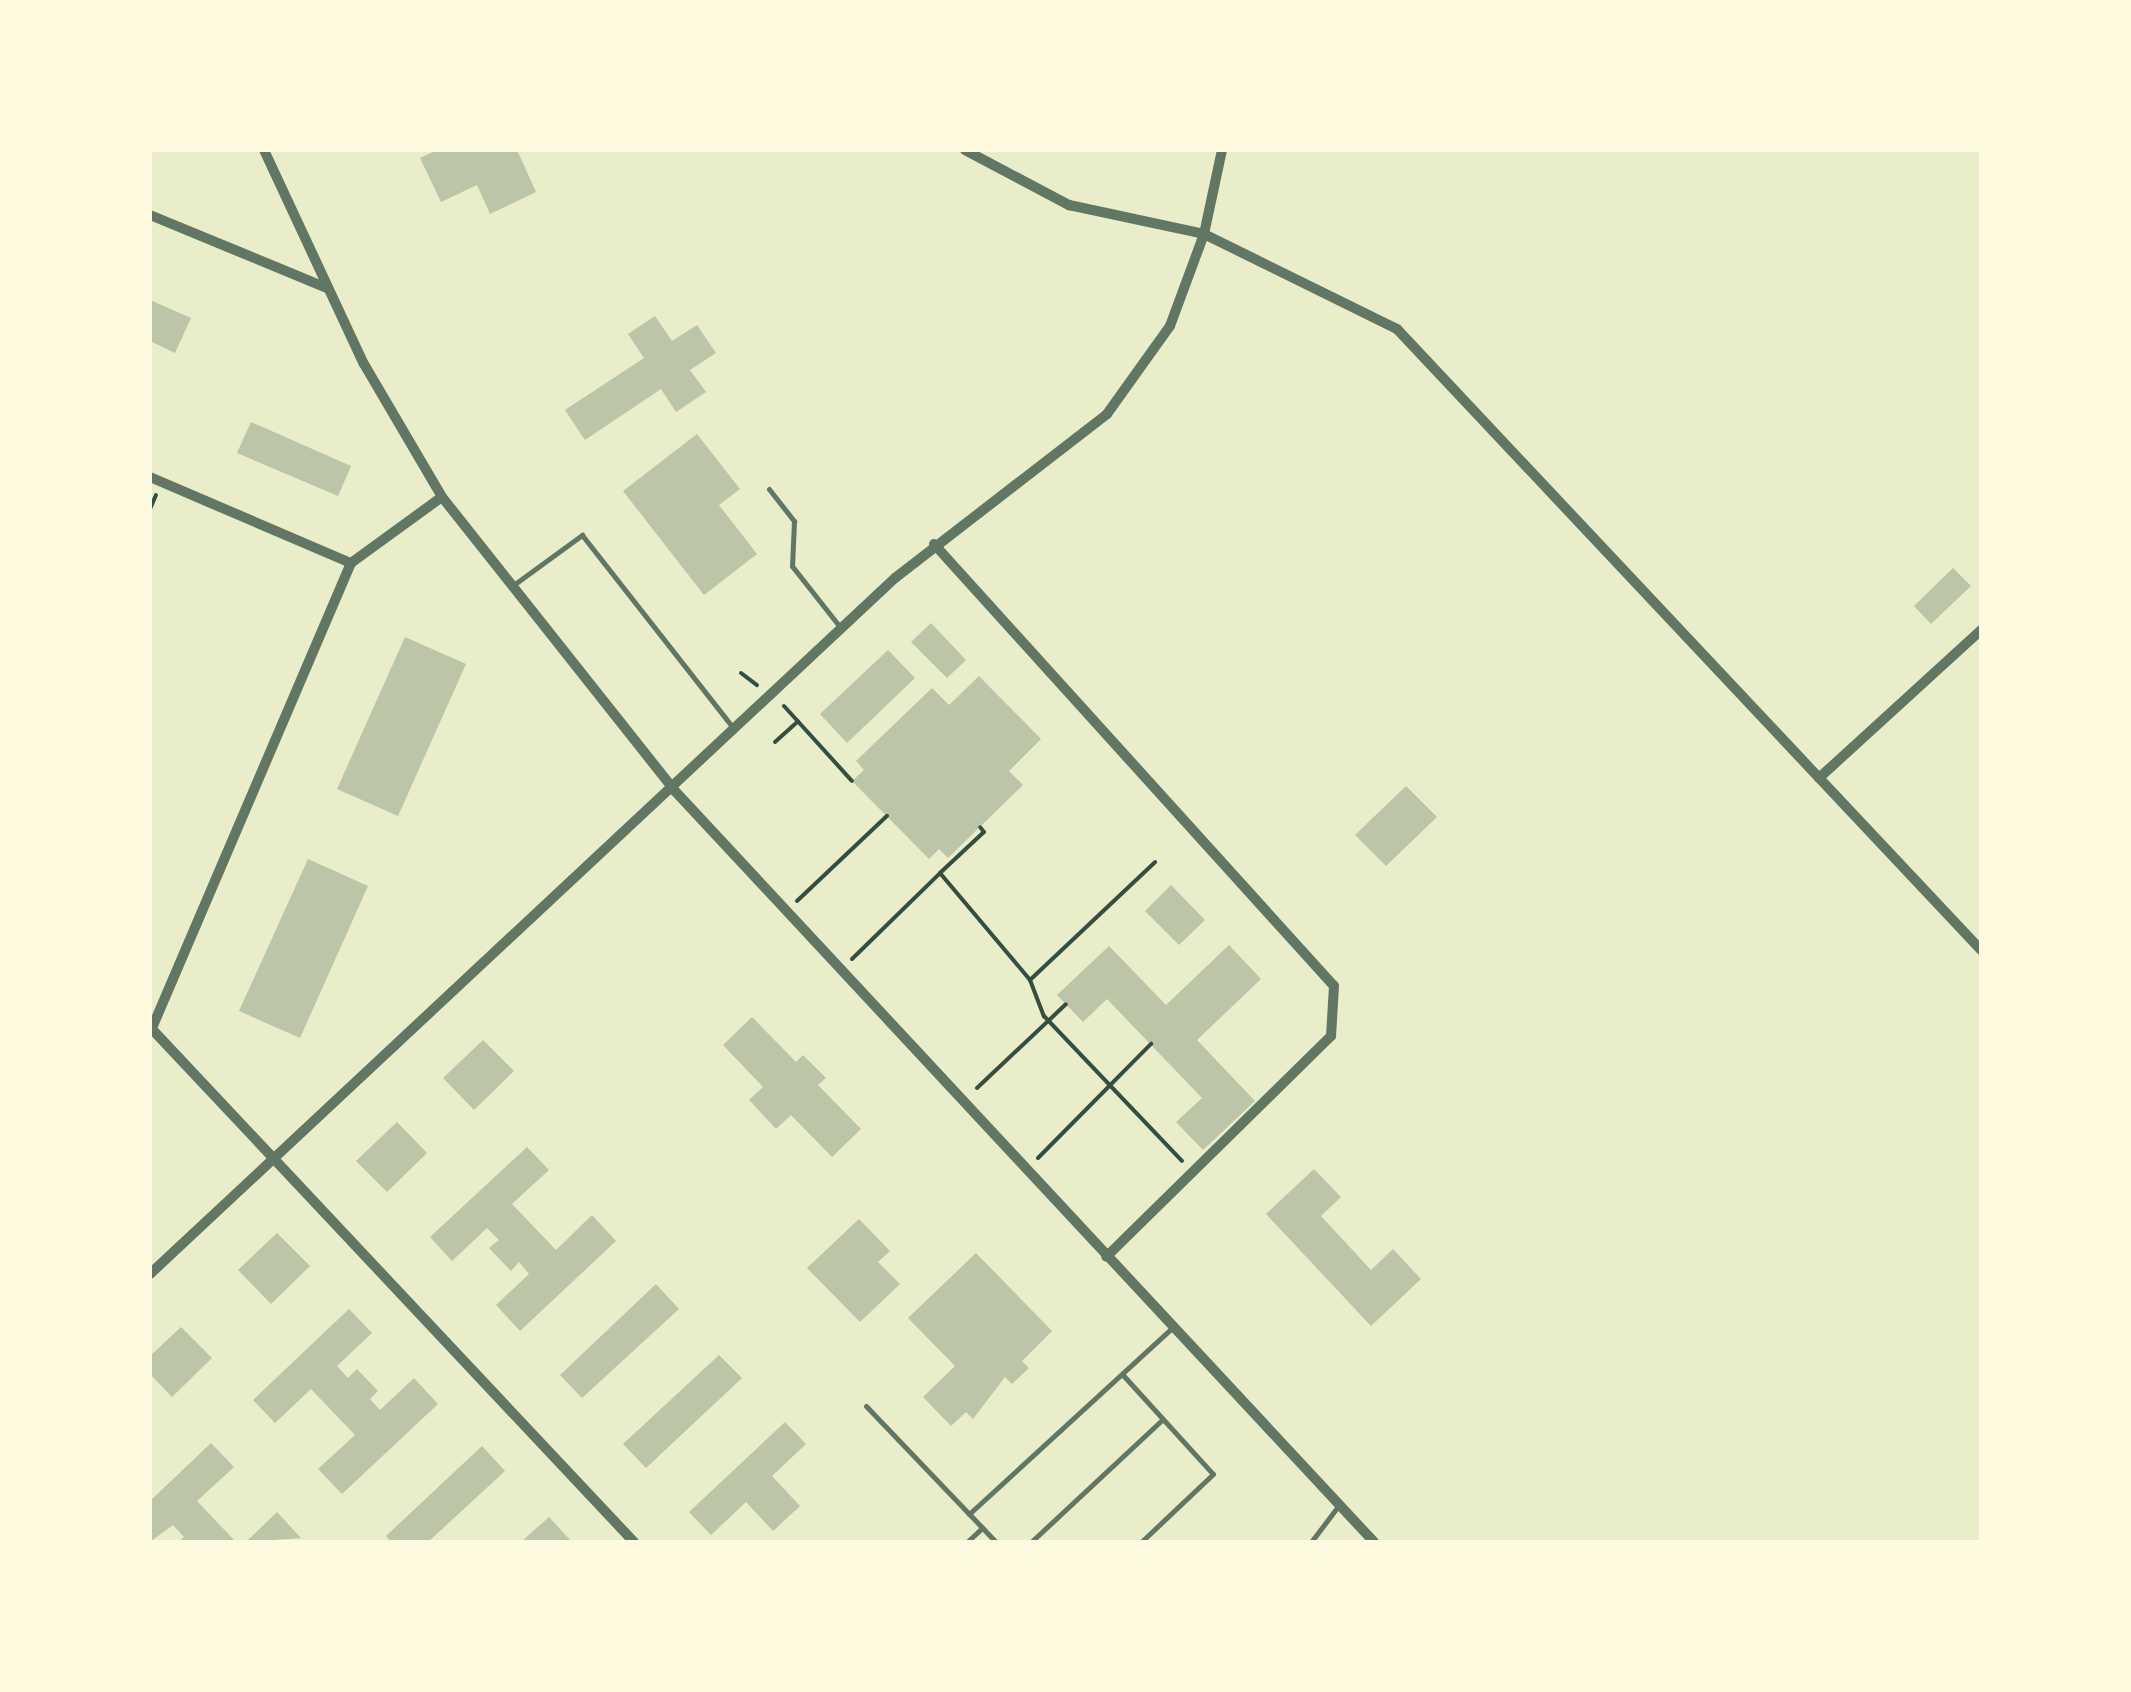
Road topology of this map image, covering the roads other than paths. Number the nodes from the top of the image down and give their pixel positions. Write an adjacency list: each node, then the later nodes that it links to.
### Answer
1 (264, 150): 6 (street)
2 (965, 150): 5 (street)
3 (1222, 150): 5 (street)
4 (150, 215): 6 (street)
5 (1204, 234): 10 (street); 16 (street)
6 (328, 288): 9 (street)
7 (150, 477): 11 (street)
8 (769, 489): 13 (lane)
9 (442, 497): 11 (street); 12 (street)
10 (934, 544): 13 (street); 21 (street)
11 (352, 563): 19 (street)
12 (512, 586): 15 (lane); 17 (street)
13 (842, 629): 15 (street)
14 (1981, 630): 16 (street)
15 (736, 731): 17 (street)
16 (1819, 778): 18 (street)
17 (674, 790): 20 (street); 21 (street)
18 (1981, 950)
19 (151, 1028): 20 (street)
20 (273, 1161): 22 (street); 30 (street)
21 (1106, 1257): 23 (street)
22 (150, 1274)
23 (1172, 1328): 24 (lane); 27 (street)
24 (1122, 1374): 26 (lane); 28 (lane)
25 (866, 1406): 28 (lane)
26 (1163, 1419): 33 (lane); 34 (lane)
27 (1339, 1505): 35 (lane); 36 (street)
28 (969, 1514): 29 (lane)
29 (982, 1528): 31 (lane); 32 (lane)
30 (634, 1542)
31 (967, 1542)
32 (996, 1542)
33 (1031, 1542)
34 (1141, 1542)
35 (1311, 1542)
36 (1374, 1542)

